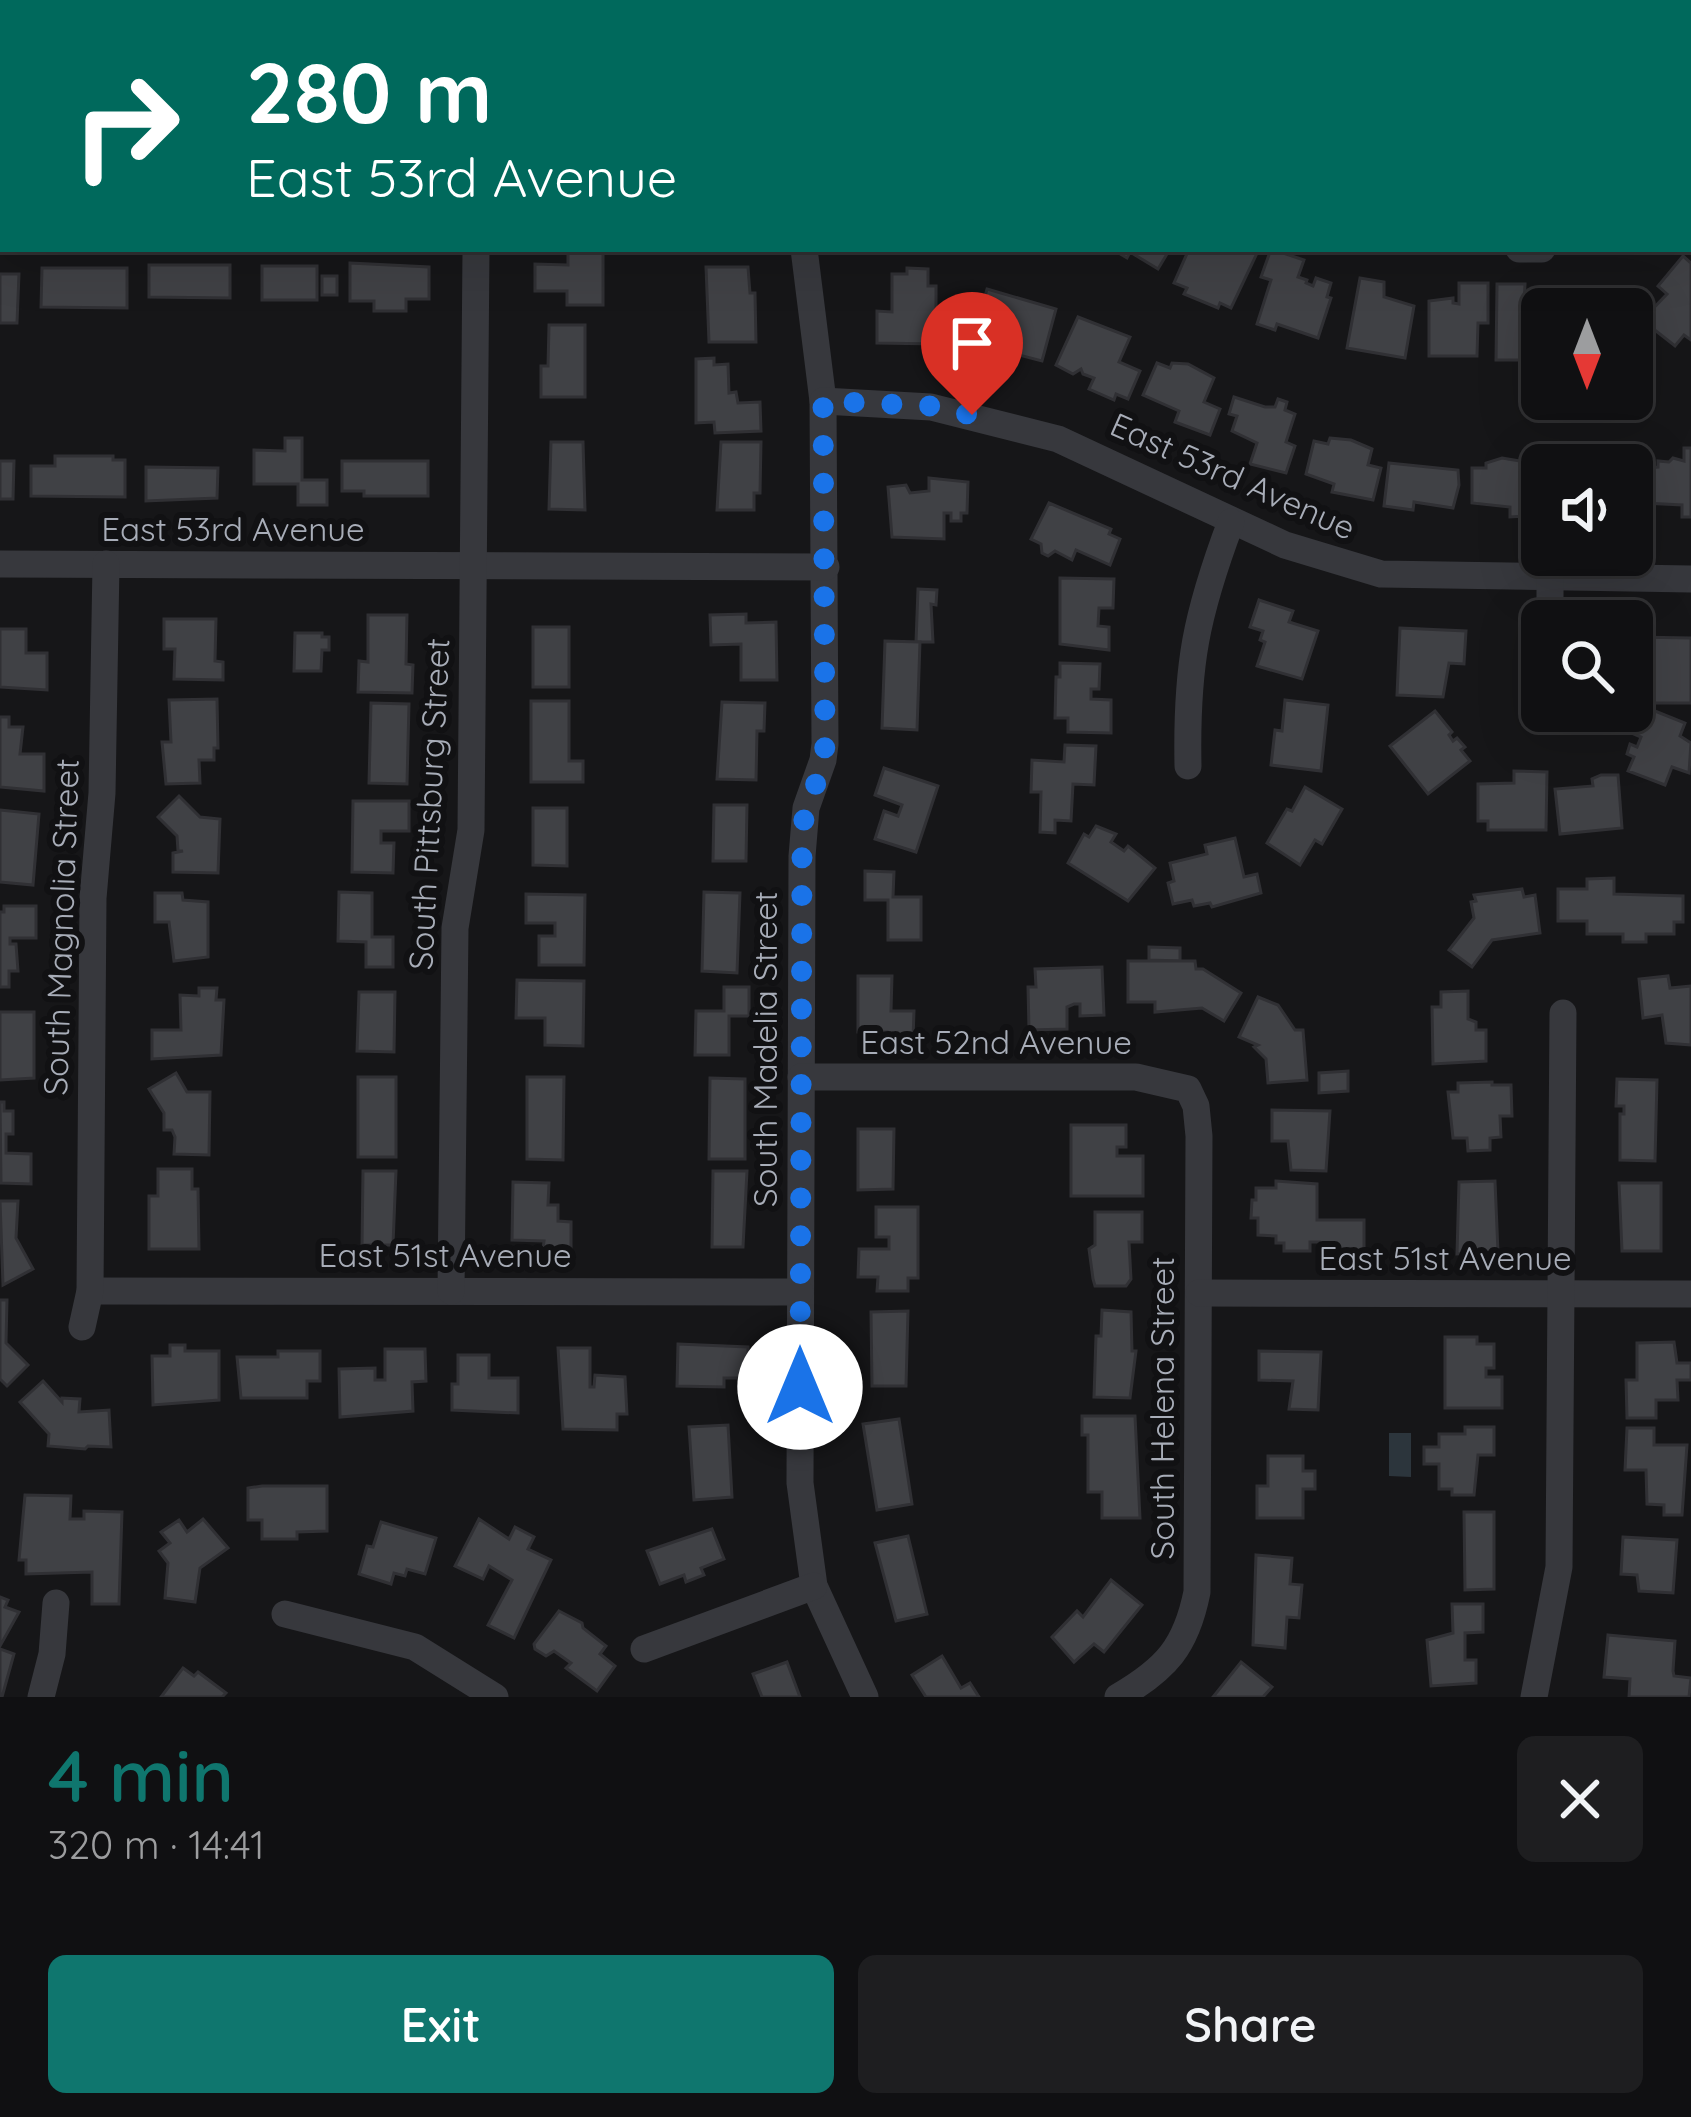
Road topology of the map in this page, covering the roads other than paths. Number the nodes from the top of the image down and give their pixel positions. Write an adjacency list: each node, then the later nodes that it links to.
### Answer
1 (476, 252): 7 (street, South Pittsburg Street)
2 (804, 252): 3 (street, South Madelia Street)
3 (823, 401): 4 (street, East 53rd Avenue); 8 (street, South Madelia Street)
4 (1231, 522): 10 (street, East 53rd Avenue); 12 (street)
5 (0, 564): 6 (street, East 53rd Avenue)
6 (106, 564): 7 (street, East 53rd Avenue); 16 (street, South Magnolia Street)
7 (476, 566): 8 (street, East 53rd Avenue); 17 (street, South Pittsburg Street)
8 (826, 567): 14 (street, South Madelia Street)
9 (1691, 578): 10 (street, East 53rd Avenue)
10 (1550, 579): 11 (street)
11 (1550, 600)
12 (1188, 766)
13 (1563, 1013): 20 (street)
14 (801, 1077): 15 (street, East 52nd Avenue); 18 (street, South Madelia Street)
15 (1188, 1089): 19 (street, South Helena Street)
16 (90, 1291): 17 (street, East 51st Avenue); 22 (street, South Magnolia Street)
17 (451, 1291): 18 (street, East 51st Avenue)
18 (800, 1292): 23 (street, South Madelia Street)
19 (1199, 1293): 20 (street, East 51st Avenue); 30 (street, South Helena Street)
20 (1561, 1294): 21 (street, East 51st Avenue); 31 (street)
21 (1691, 1294)
22 (82, 1327)
23 (814, 1586): 26 (street); 29 (street, South Madelia Street)
24 (56, 1603): 27 (street)
25 (285, 1614): 28 (street)
26 (644, 1648)
27 (41, 1697)
28 (495, 1697)
29 (865, 1697)
30 (1118, 1697)
31 (1534, 1697)

